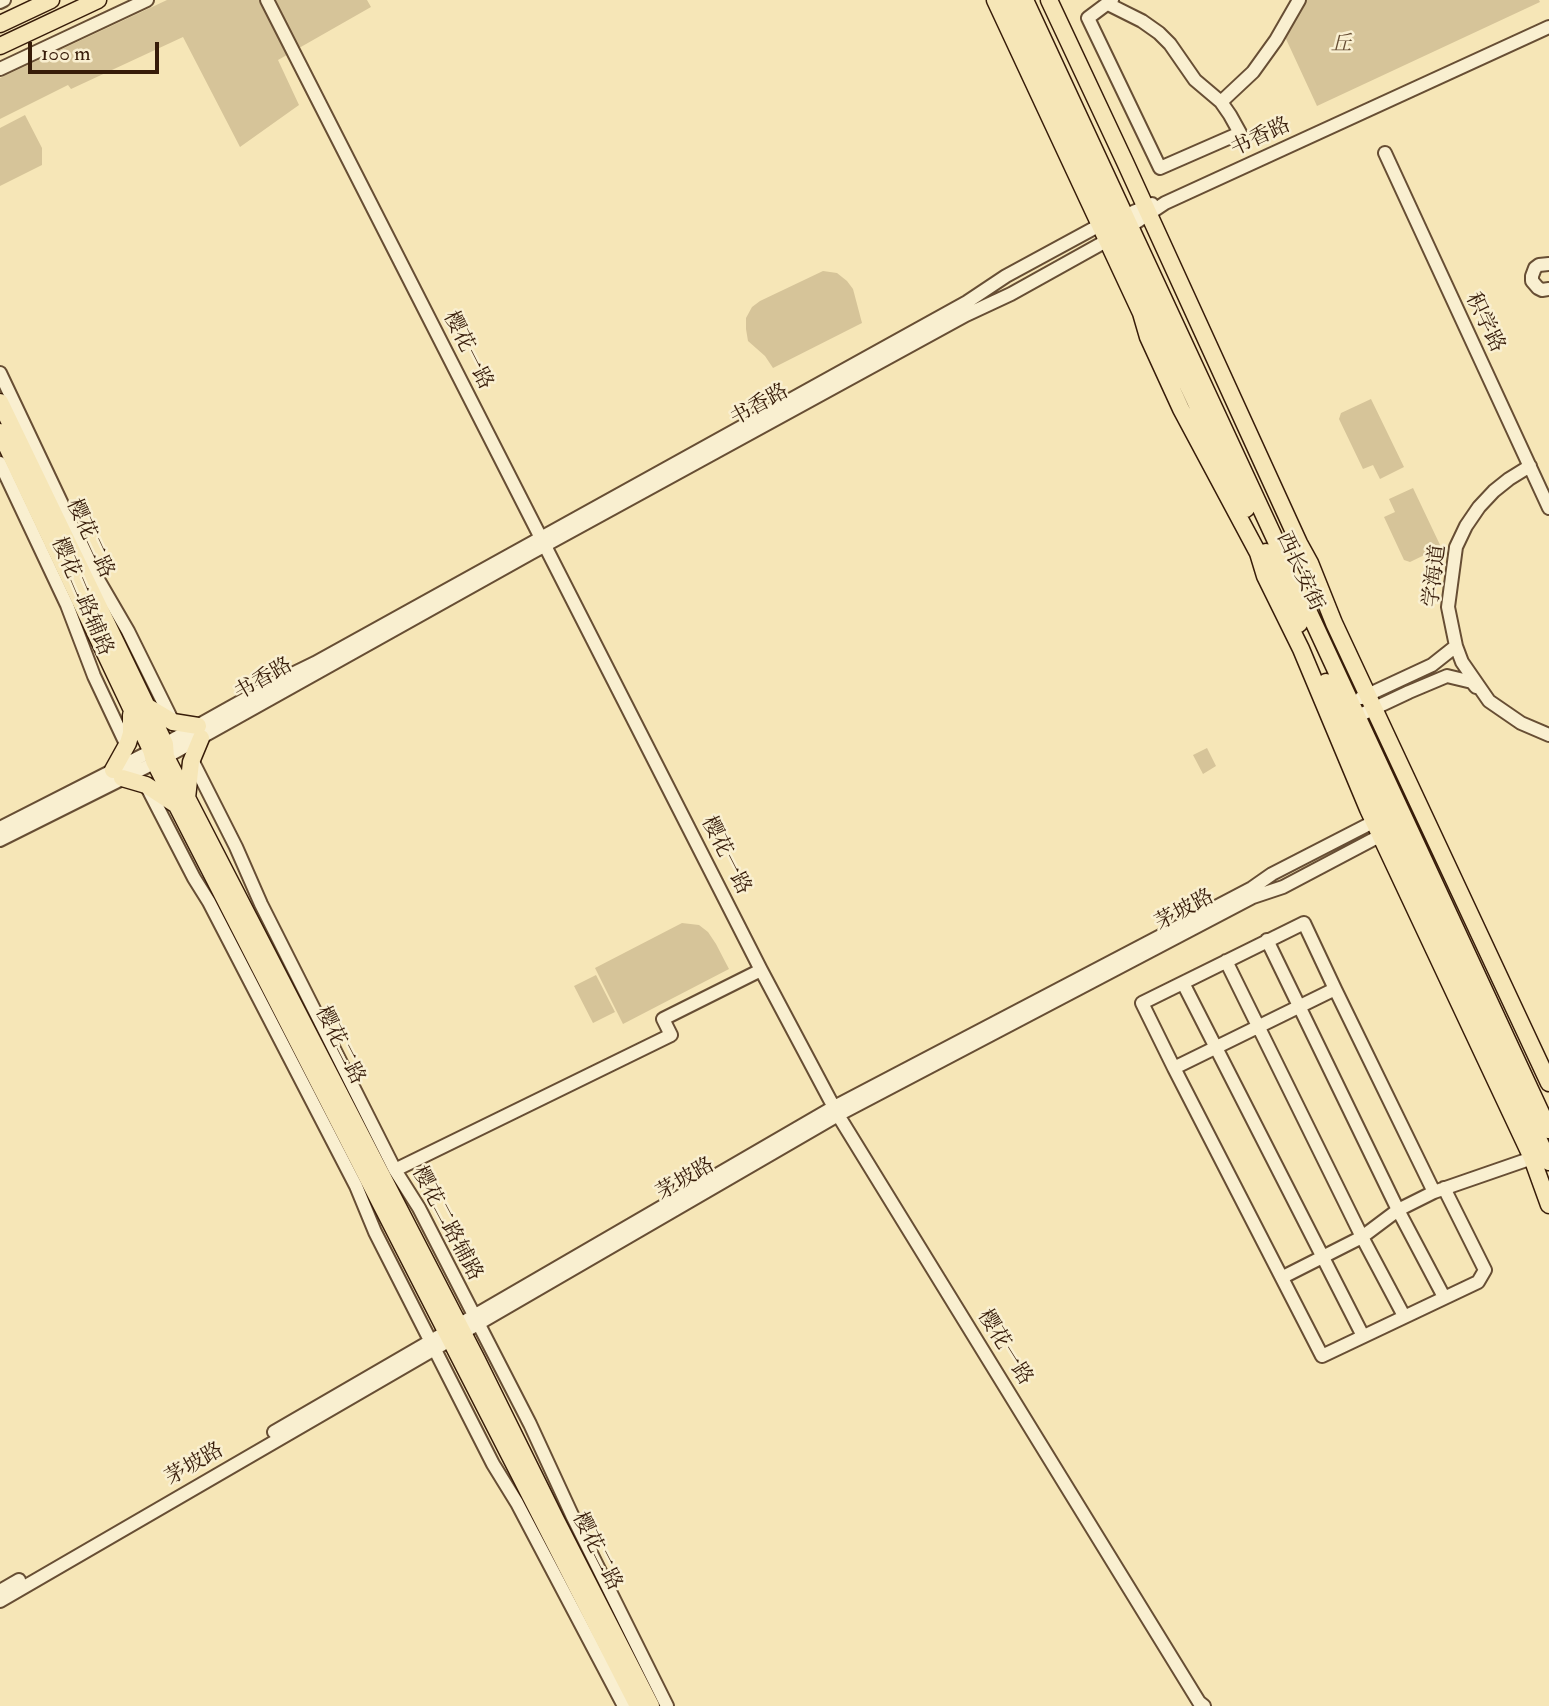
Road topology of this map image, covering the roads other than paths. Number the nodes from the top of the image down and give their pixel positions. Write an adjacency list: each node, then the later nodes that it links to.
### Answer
1 (51, 0): 12 (main road)
2 (98, 0): 14 (main road)
3 (147, 0): 15 (street)
4 (267, 0): 28 (street, 樱花一路)
5 (995, 0): 19 (main road)
6 (1010, 0): 19 (main road, 西长安街)
7 (1025, 0): 19 (main road, 西长安街)
8 (1049, 0): 18 (main road)
9 (1299, 0): 16 (street)
10 (1110, 2): 16 (street); 16 (street)
11 (1549, 18): 18 (street, 书香路)
12 (0, 24)
13 (1549, 27): 18 (street, 书香路)
14 (0, 46)
15 (0, 69)
16 (1221, 102)
17 (1385, 153): 26 (street, 积学路)
18 (1147, 210): 19 (street, 书香路); 31 (main road)
19 (1115, 227): 28 (street, 书香路); 33 (main road, 西长安街); 43 (main road, 西长安街)
20 (1549, 264): 21 (street)
21 (1549, 289)
22 (0, 373): 34 (street, 樱花二路辅路)
23 (0, 402): 32 (main road, 樱花二路)
24 (0, 432): 32 (main road, 樱花二路)
25 (0, 463): 37 (street, 樱花二路辅路)
26 (1530, 466): 27 (street, 积学路); 29 (street, 学海道)
27 (1549, 508)
28 (543, 542): 35 (street, 书香路); 50 (street, 樱花一路)
29 (1456, 646): 30 (street, 学海道); 31 (street)
30 (1489, 701): 31 (street); 36 (street)
31 (1371, 702): 33 (street); 57 (main road)
32 (139, 707): 34 (main road); 37 (main road); 38 (main road, 樱花二路)
33 (1355, 709): 43 (main road, 西长安街)
34 (173, 722): 35 (main road)
35 (199, 732): 38 (street, 书香路); 39 (main road)
36 (1549, 735)
37 (127, 746): 40 (main road)
38 (159, 753): 40 (street, 书香路); 42 (main road, 樱花二路)
39 (192, 760): 42 (main road); 61 (street, 樱花二路辅路)
40 (117, 774): 41 (main road); 44 (street, 书香路); 46 (street, 书香路)
41 (146, 785): 42 (main road); 73 (street)
42 (182, 802): 71 (main road, 樱花二路)
43 (1390, 822): 45 (street, 茅坡路); 47 (street, 茅坡路); 59 (main road, 西长安街); 60 (main road, 西长安街)
44 (0, 828)
45 (1344, 836): 47 (street); 58 (street, 茅坡路)
46 (0, 840)
47 (1352, 851): 58 (street, 茅坡路)
48 (1267, 940): 49 (street); 52 (street); 53 (street)
49 (1227, 961): 51 (street); 54 (street)
50 (761, 970): 58 (street, 樱花一路); 61 (street)
51 (1182, 983): 55 (street); 56 (street)
52 (1335, 989): 53 (street); 62 (street)
53 (1300, 1007): 54 (street); 64 (street)
54 (1259, 1026): 55 (street); 65 (street)
55 (1215, 1048): 56 (street); 66 (street)
56 (1174, 1068): 67 (street)
57 (1549, 1083)
58 (836, 1111): 70 (street, 茅坡路); 76 (street, 樱花一路)
59 (1549, 1130)
60 (1542, 1158): 62 (street); 63 (main road, 西长安街)
61 (396, 1170): 70 (street, 樱花二路辅路)
62 (1439, 1190): 64 (street); 68 (street)
63 (1549, 1205)
64 (1398, 1210): 65 (street); 68 (street)
65 (1362, 1237): 66 (street); 69 (street)
66 (1324, 1257): 67 (street); 72 (street)
67 (1283, 1277): 72 (street)
68 (1444, 1297): 69 (street)
69 (1404, 1316): 72 (street)
70 (475, 1319): 71 (street, 茅坡路); 80 (street, 樱花二路辅路)
71 (455, 1331): 73 (street, 茅坡路); 78 (main road, 樱花二路); 79 (main road, 樱花二路)
72 (1363, 1336)
73 (432, 1345): 74 (street, 茅坡路); 75 (street, 茅坡路); 77 (street)
74 (0, 1591)
75 (0, 1601)
76 (1201, 1705)
77 (624, 1706)
78 (638, 1706)
79 (651, 1706)
80 (667, 1706)

